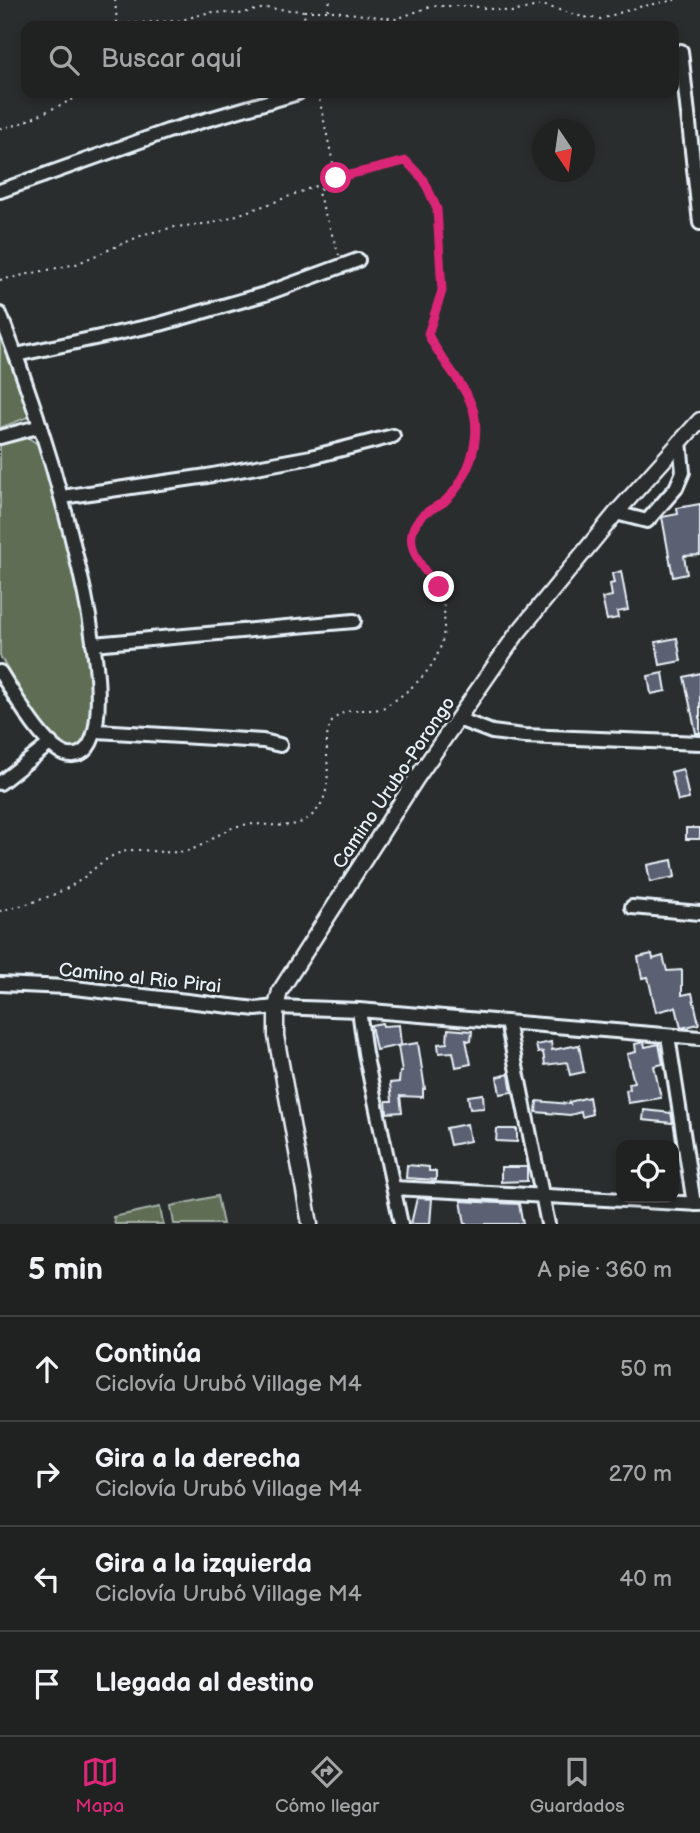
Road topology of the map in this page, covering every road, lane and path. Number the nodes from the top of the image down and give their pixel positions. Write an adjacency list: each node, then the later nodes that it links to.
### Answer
1 (115, 0): 6 (path)
2 (330, 0): 5 (path)
3 (675, 0): 5 (path)
4 (304, 11): 5 (path); 7 (path); 8 (path)
5 (327, 11)
6 (116, 21)
7 (178, 21)
8 (304, 21)
9 (681, 51): 17 (street)
10 (76, 98): 13 (path)
11 (281, 98): 16 (street)
12 (319, 98): 14 (path)
13 (0, 128)
14 (336, 178): 15 (path); 40 (path)
15 (325, 181): 19 (path); 20 (path)
16 (0, 191)
17 (700, 223)
18 (358, 260): 19 (street)
19 (343, 266): 22 (street)
20 (0, 280)
21 (0, 314): 22 (street)
22 (16, 355): 24 (street)
23 (700, 419): 27 (main road, Camino Urubo-Porongo)
24 (41, 426): 26 (street); 28 (street)
25 (393, 436): 28 (street)
26 (0, 437)
27 (680, 441): 29 (main road, Camino Urubo-Porongo); 29 (street)
28 (62, 497): 31 (street)
29 (616, 513): 33 (main road, Camino Urubo-Porongo)
30 (354, 621): 31 (street)
31 (93, 644): 34 (street)
32 (0, 672): 35 (street)
33 (458, 719): 36 (street); 43 (main road, Camino Urubo-Porongo)
34 (97, 731): 35 (street); 37 (street)
35 (51, 743): 38 (street)
36 (700, 743)
37 (280, 746)
38 (0, 783)
39 (632, 907): 41 (street)
40 (0, 911)
41 (700, 913)
42 (0, 984): 43 (street, Camino al Rio Pirai)
43 (276, 1007): 44 (street, Camino al Rio Pirai); 51 (main road, Camino Urubo-Porongo)
44 (359, 1010): 45 (street, Camino al Rio Pirai); 48 (street)
45 (507, 1022): 46 (street, Camino al Rio Pirai); 49 (street)
46 (668, 1036): 47 (street, Camino al Rio Pirai); 50 (street)
47 (700, 1038)
48 (394, 1188): 49 (street); 52 (street)
49 (542, 1196): 50 (street); 53 (street)
50 (697, 1204)
51 (310, 1224)
52 (401, 1224)
53 (548, 1224)

